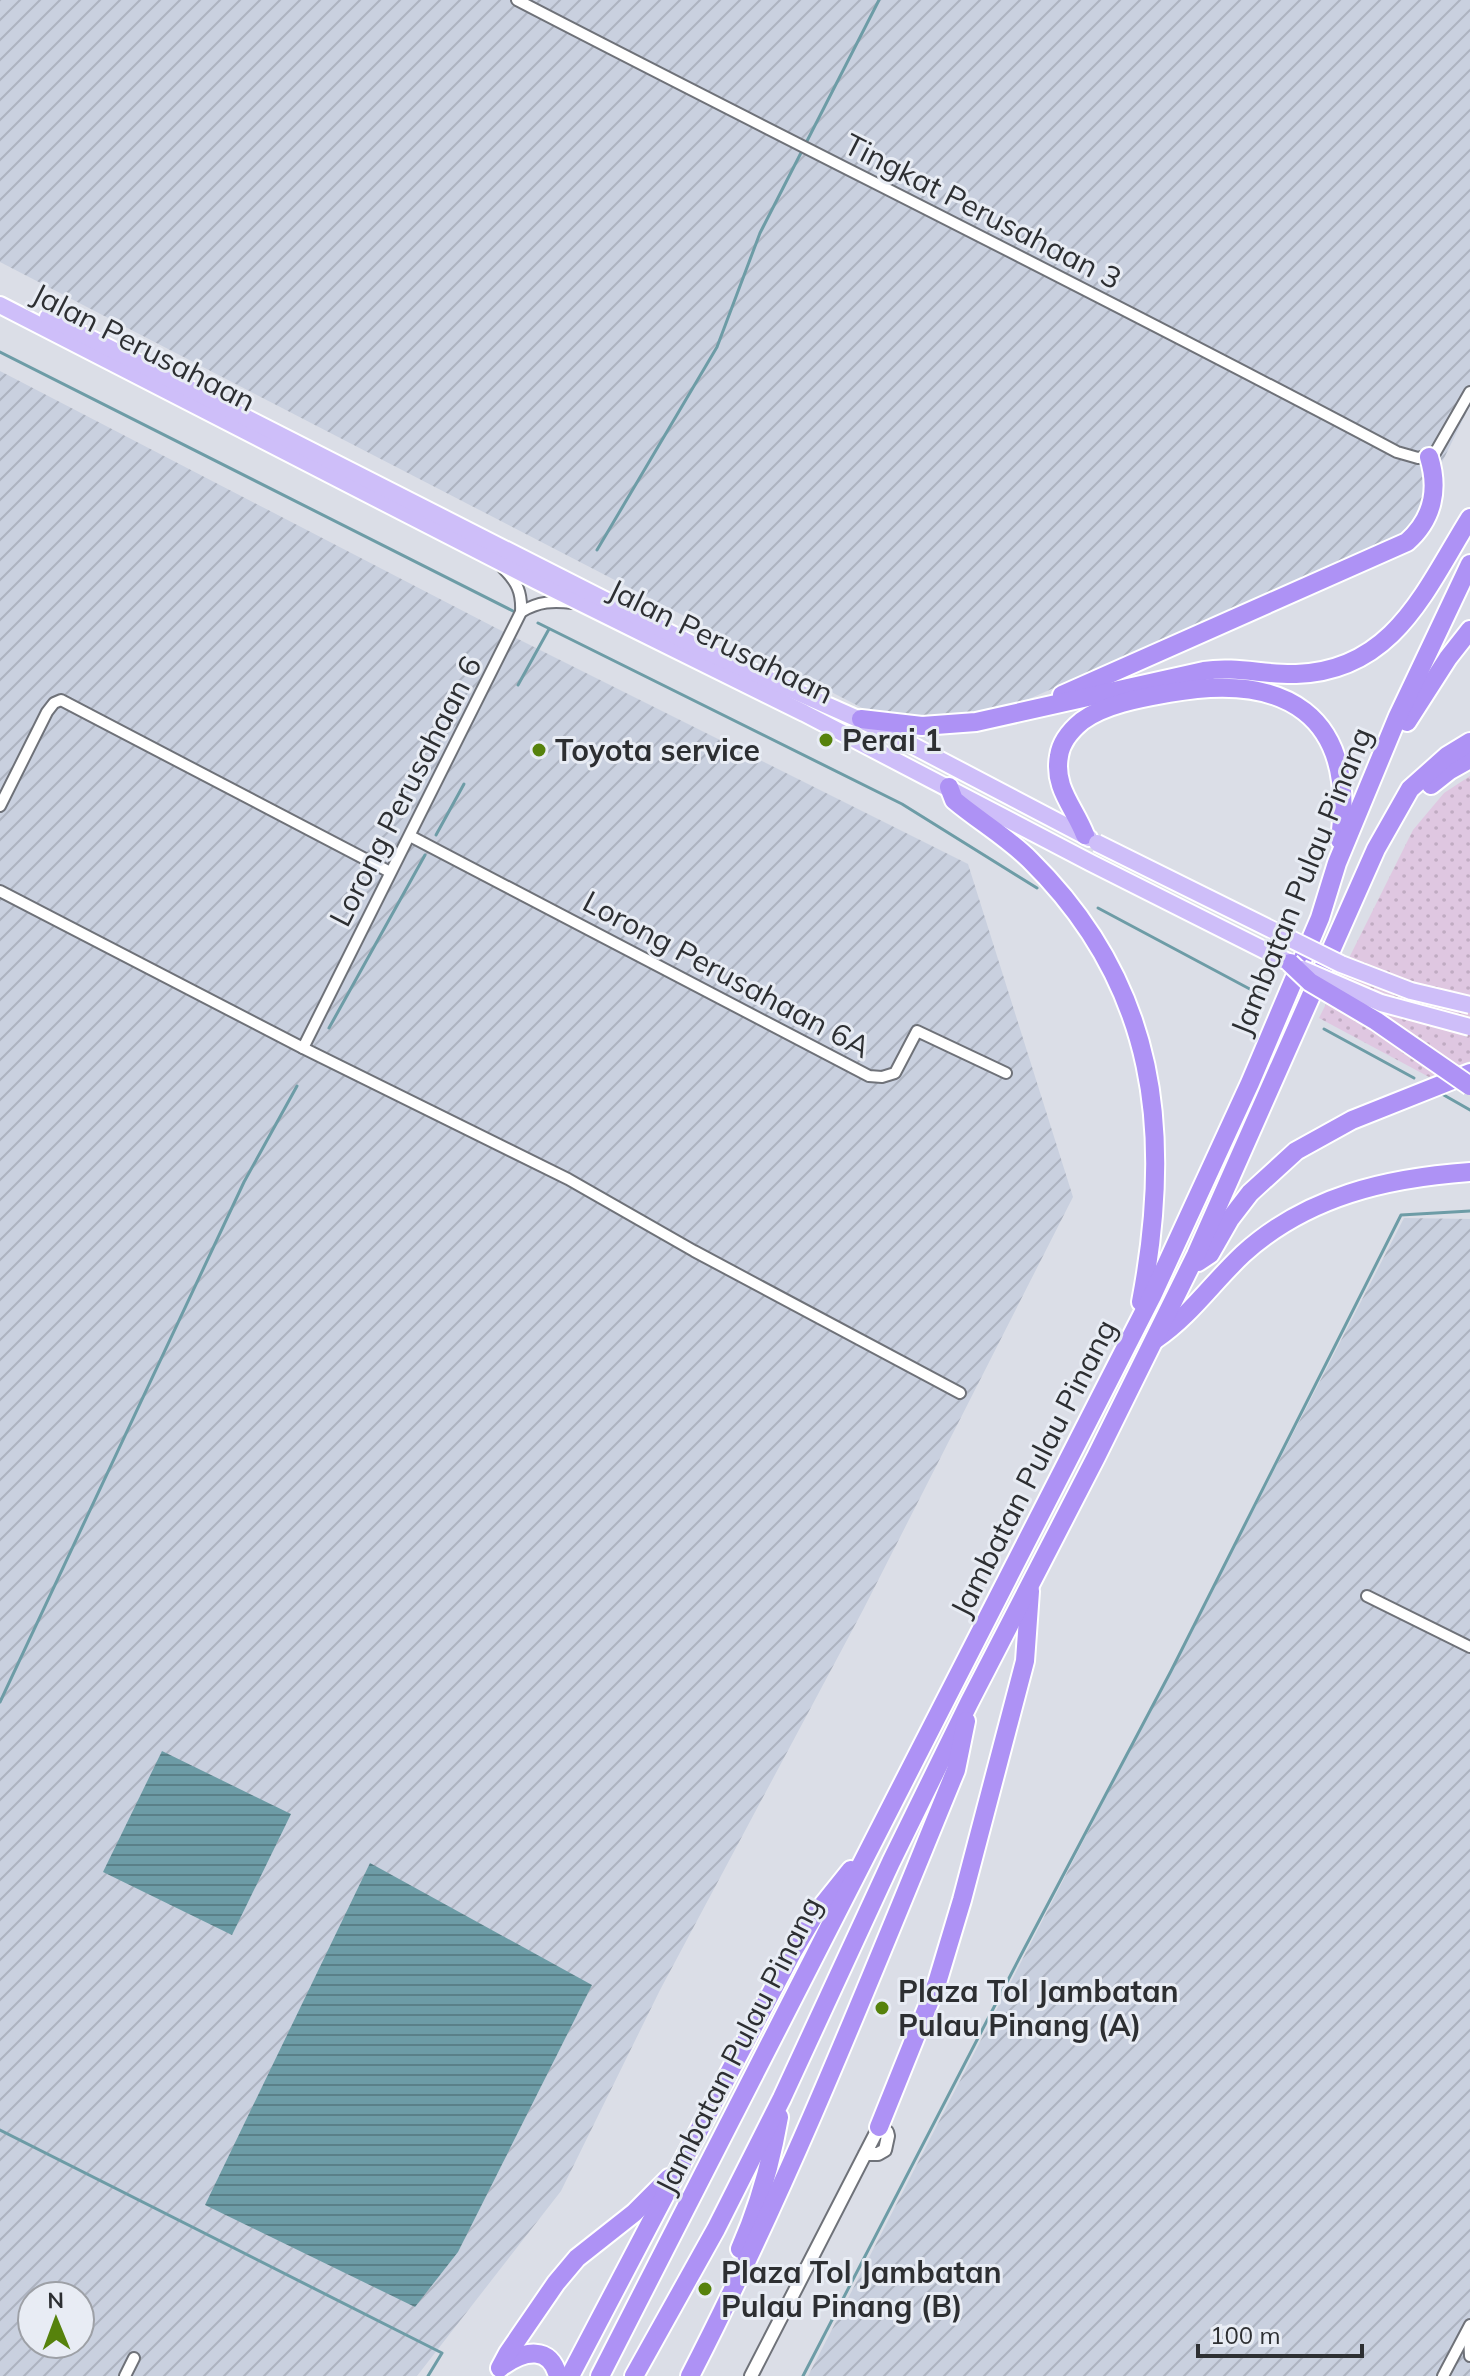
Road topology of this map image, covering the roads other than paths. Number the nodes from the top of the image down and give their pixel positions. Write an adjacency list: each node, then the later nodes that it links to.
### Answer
1 (517, 0): 5 (street, Tingkat Perusahaan 3)
2 (0, 292): 13 (main road, Jalan Perusahaan)
3 (0, 305): 7 (main road, Jalan Perusahaan)
4 (1470, 392): 5 (street)
5 (1429, 457): 12 (highway)
6 (1470, 518): 12 (highway)
7 (492, 558): 9 (main road, Jalan Perusahaan); 10 (street)
8 (1470, 564): 16 (highway, Jambatan Pulau Pinang)
9 (582, 604): 10 (street); 17 (main road, Jalan Perusahaan)
10 (521, 612): 20 (street, Lorong Perusahaan 6)
11 (1470, 630): 16 (highway)
12 (1035, 709): 13 (highway)
13 (861, 719): 21 (main road, Jalan Perusahaan)
14 (1470, 742): 19 (highway, Jambatan Pulau Pinang)
15 (1470, 759): 19 (highway)
16 (1376, 767): 22 (highway, Jambatan Pulau Pinang)
17 (949, 787): 25 (main road, Jalan Perusahaan); 34 (highway)
18 (0, 806): 23 (street)
19 (1394, 819): 33 (highway, Jambatan Pulau Pinang)
20 (410, 836): 23 (street, Lorong Perusahaan 6); 29 (street, Lorong Perusahaan 6A)
21 (1091, 839): 22 (highway); 26 (main road, Jalan Perusahaan, bridge)
22 (1337, 863): 34 (highway, Jambatan Pulau Pinang)
23 (390, 872): 28 (street, Lorong Perusahaan 6)
24 (0, 891): 28 (street)
25 (1290, 963): 27 (main road, Jalan Perusahaan, bridge); 31 (highway, bridge)
26 (1470, 1005)
27 (1470, 1027)
28 (303, 1048): 36 (street)
29 (1006, 1073)
30 (1470, 1073): 33 (highway)
31 (1470, 1086)
32 (1470, 1172): 35 (highway)
33 (1192, 1264): 35 (highway, Jambatan Pulau Pinang)
34 (1137, 1325): 41 (highway, Jambatan Pulau Pinang)
35 (1153, 1341): 37 (highway, Jambatan Pulau Pinang)
36 (960, 1393)
37 (1030, 1584): 40 (highway, Jambatan Pulau Pinang); 43 (highway)
38 (1367, 1596): 39 (street)
39 (1470, 1647)
40 (969, 1703): 42 (highway, Jambatan Pulau Pinang); 56 (highway, Jambatan Pulau Pinang)
41 (871, 1847): 44 (highway); 53 (highway, Jambatan Pulau Pinang)
42 (782, 2098): 54 (highway, Jambatan Pulau Pinang); 55 (highway)
43 (879, 2127): 57 (street)
44 (678, 2171): 48 (highway); 52 (highway)
45 (1470, 2328): 46 (street); 49 (street)
46 (1470, 2356)
47 (134, 2358): 50 (street)
48 (498, 2372): 51 (highway)
49 (1447, 2375)
50 (125, 2376)
51 (558, 2376)
52 (570, 2376)
53 (600, 2376)
54 (634, 2376)
55 (680, 2376)
56 (690, 2376)
57 (751, 2376)

